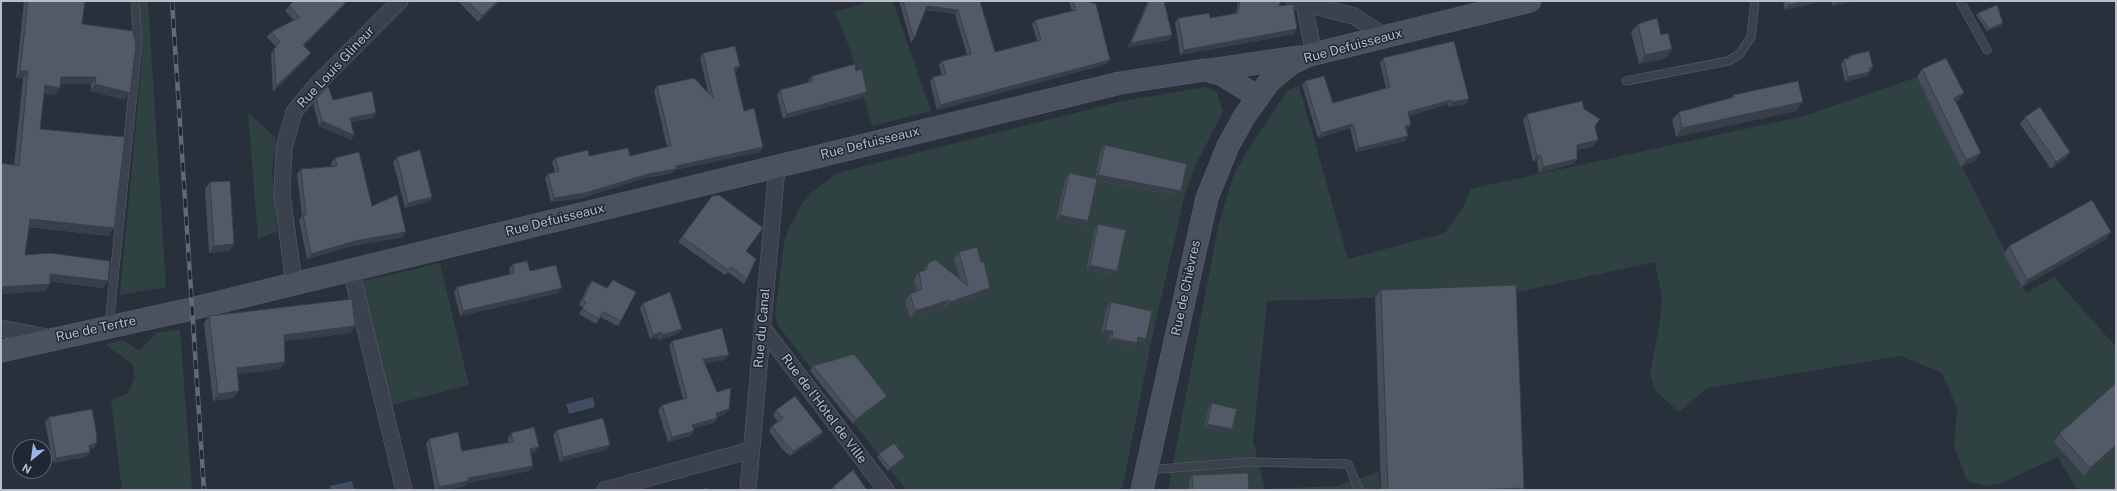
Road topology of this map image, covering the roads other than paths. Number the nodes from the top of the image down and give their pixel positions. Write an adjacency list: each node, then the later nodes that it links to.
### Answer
1 (135, 1): 17 (lane)
2 (400, 1): 15 (street, Rue Louis Glineur)
3 (1530, 1): 7 (street, Rue Defuisseaux)
4 (1755, 1): 11 (lane)
5 (1960, 1): 8 (lane)
6 (1299, 2): 7 (street); 9 (street)
7 (1386, 37): 9 (street, Rue Defuisseaux)
8 (1988, 50)
9 (1312, 55): 10 (street); 12 (street, Rue Defuisseaux)
10 (1205, 70): 12 (street, Rue Defuisseaux); 13 (street, Rue Defuisseaux)
11 (1626, 81)
12 (1258, 97): 23 (street, Rue de Chièvres)
13 (777, 166): 14 (street, Rue Defuisseaux); 18 (street, Rue du Canal)
14 (351, 270): 15 (street, Rue Defuisseaux); 24 (street)
15 (294, 283): 16 (street, Rue Defuisseaux)
16 (191, 309): 17 (street, Rue de Tertre)
17 (109, 326): 20 (street, Rue de Tertre)
18 (762, 327): 22 (street, Rue du Canal); 27 (street, Rue de l'Hôtel de Ville)
19 (1, 328): 20 (street)
20 (52, 338): 21 (street, Rue de Tertre)
21 (1, 351)
22 (751, 450): 25 (street); 26 (street, Rue du Canal)
23 (1144, 480): 28 (lane)
24 (404, 490)
25 (605, 490)
26 (748, 490)
27 (886, 490)
28 (1359, 490)

